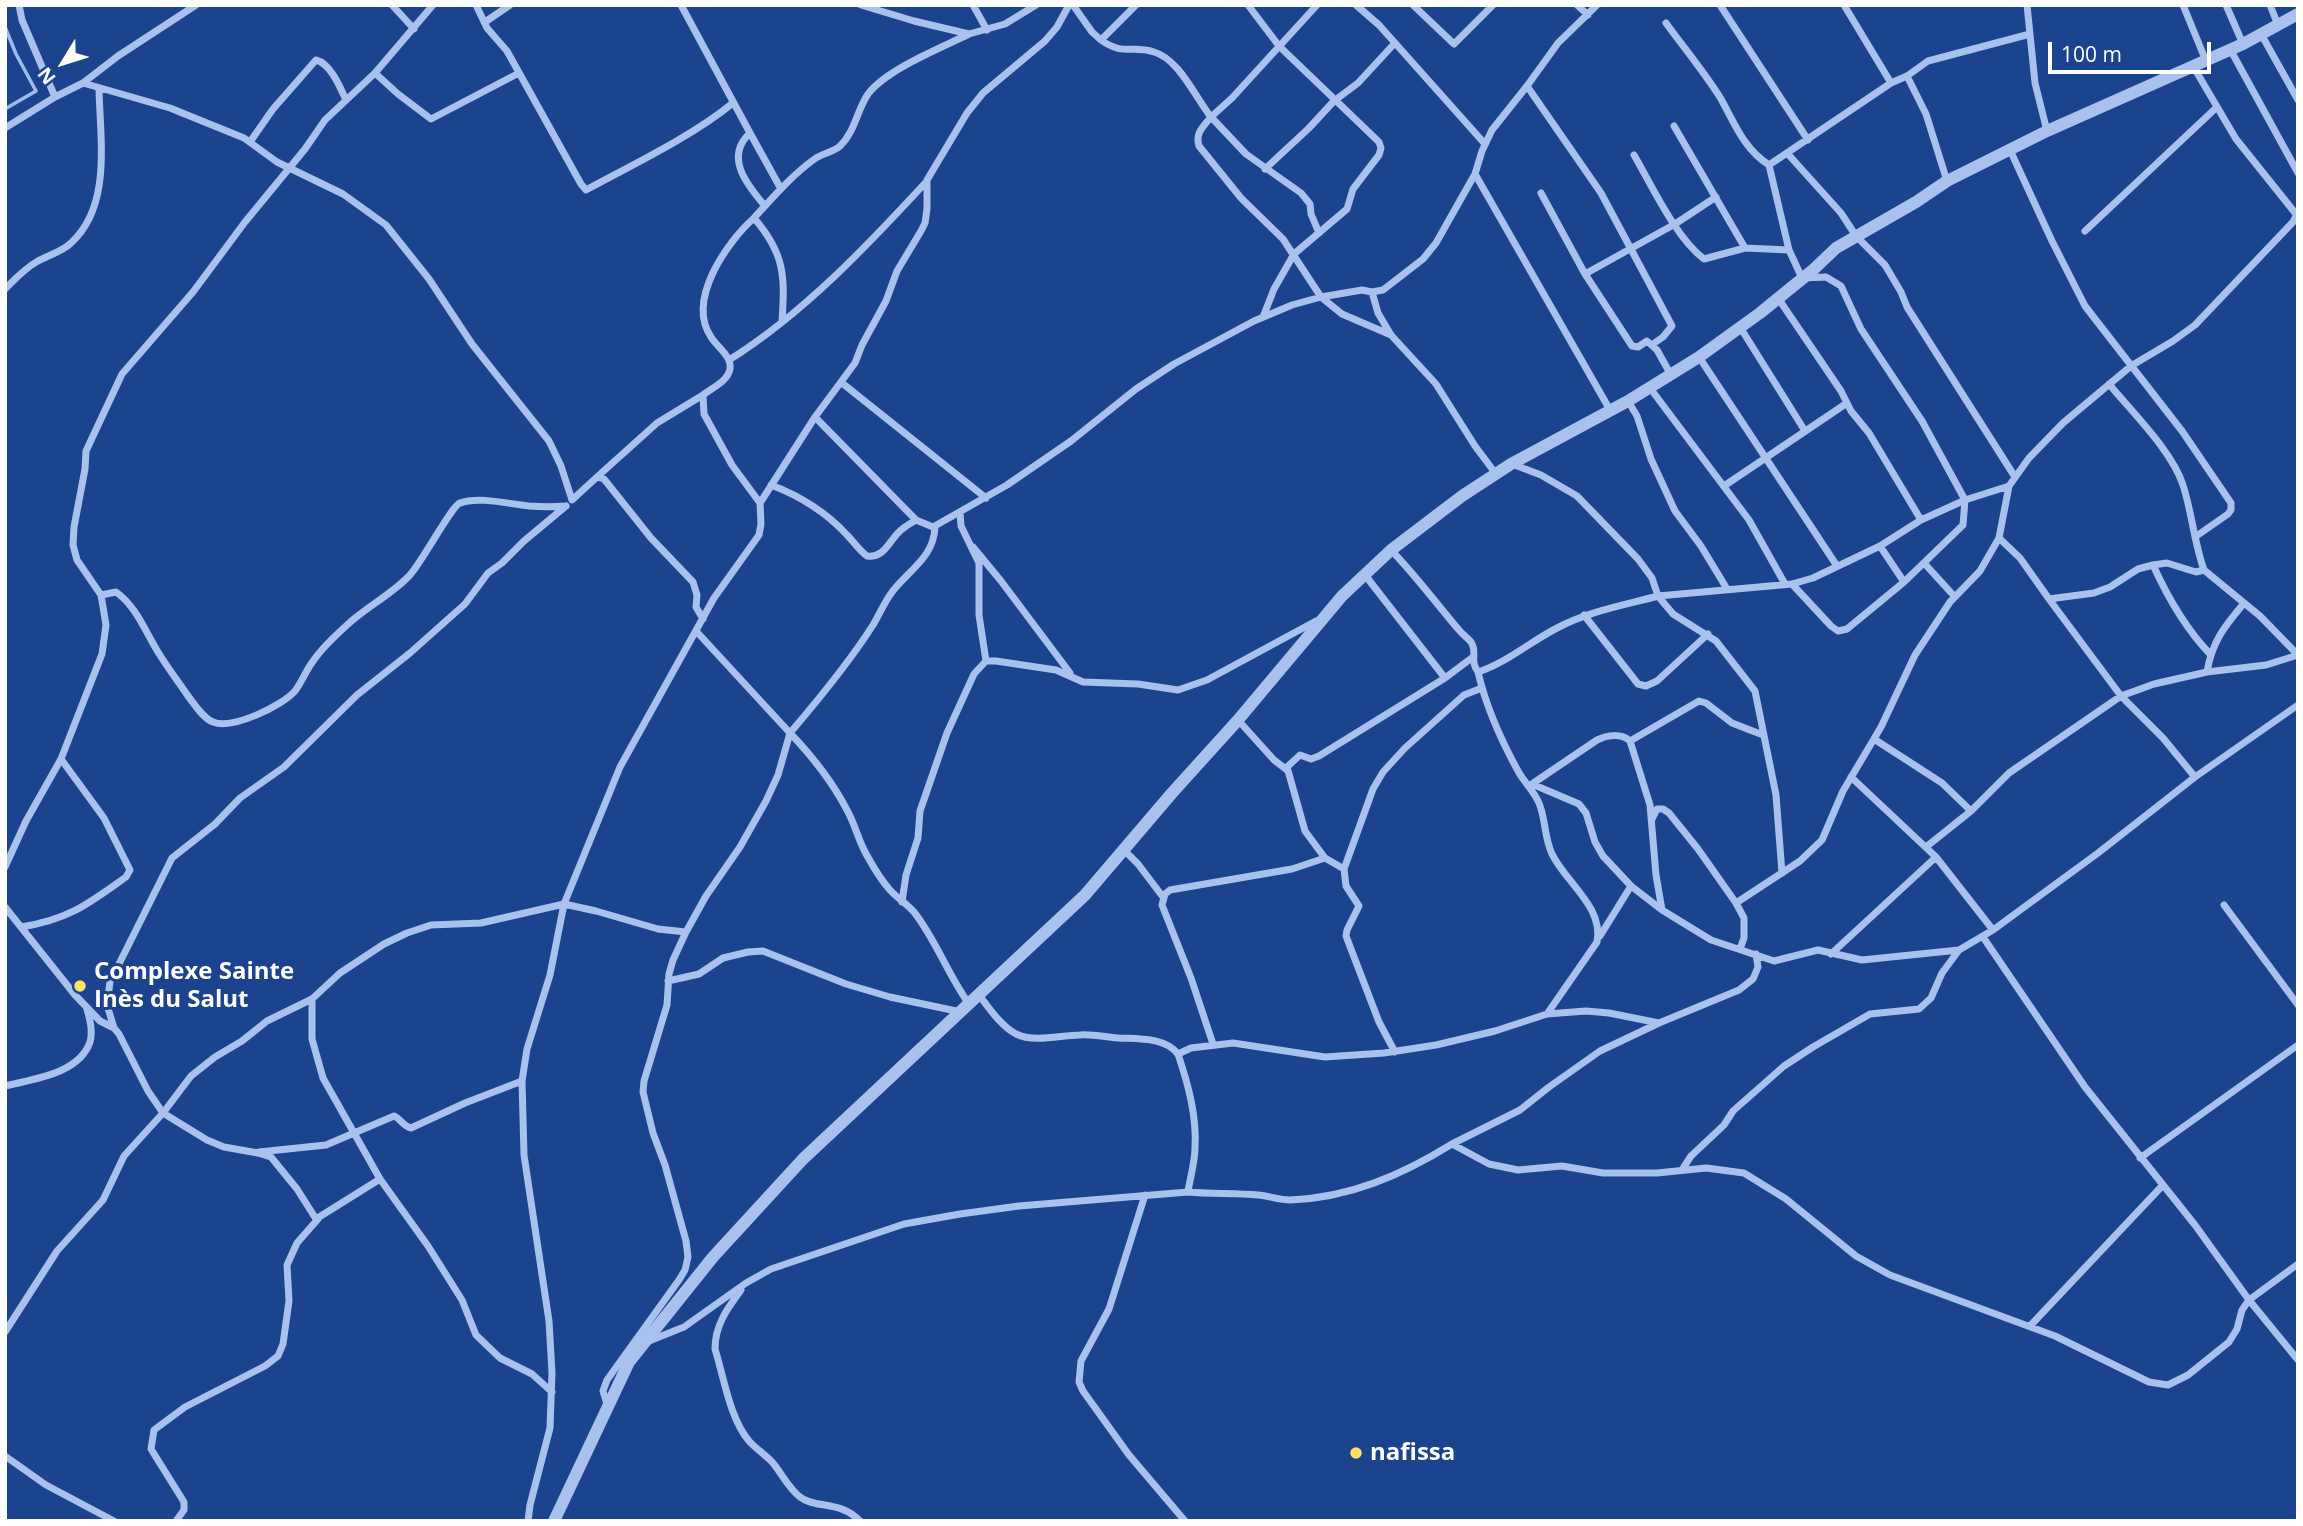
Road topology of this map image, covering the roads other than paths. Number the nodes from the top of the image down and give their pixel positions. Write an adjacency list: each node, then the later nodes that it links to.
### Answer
1 (19, 5): 49 (street)
2 (195, 5): 45 (street)
3 (392, 5): 32 (street)
4 (433, 5): 32 (street)
5 (476, 5): 29 (street)
6 (510, 5): 29 (street)
7 (681, 5): 53 (street)
8 (861, 5): 34 (street)
9 (973, 5): 33 (street)
10 (1036, 5): 33 (street)
11 (1071, 5): 37 (street); 71 (street)
12 (1136, 5): 37 (street)
13 (1248, 5): 39 (street)
14 (1317, 5): 39 (street)
15 (1356, 5): 38 (street)
16 (1426, 5): 26 (street)
17 (1493, 5): 26 (street)
18 (1577, 5): 27 (street)
19 (1597, 5): 27 (street)
20 (1720, 5): 60 (street)
21 (1844, 5): 46 (street)
22 (2027, 5): 35 (street)
23 (2183, 5): 41 (street)
24 (2225, 5): 40 (street)
25 (2270, 5): 31 (street)
26 (1415, 8)
27 (1588, 15): 47 (street)
28 (2298, 15): 31 (street)
29 (485, 22): 43 (street)
30 (1666, 23): 66 (street)
31 (2278, 24): 36 (street)
32 (414, 29): 42 (street)
33 (987, 30): 34 (street)
34 (970, 34): 73 (street)
35 (2030, 34): 44 (street); 58 (street)
36 (2261, 34): 40 (street); 51 (street)
37 (1101, 40): 55 (street)
38 (1394, 44): 52 (street); 62 (street)
39 (1279, 46): 52 (street); 55 (street)
40 (2237, 47): 41 (street); 69 (street)
41 (2200, 64): 54 (street); 58 (street)
42 (376, 73): 43 (street); 50 (street)
43 (519, 74): 53 (street)
44 (1907, 76): 46 (street); 72 (street)
45 (83, 83): 48 (street); 49 (street)
46 (1891, 83): 60 (street)
47 (1527, 86): 62 (street); 84 (street)
48 (99, 89): 61 (street); 89 (street)
49 (55, 97): 57 (street)
50 (346, 100): 61 (street); 67 (street)
51 (2298, 100)
52 (1334, 101): 68 (street); 81 (street)
53 (733, 103): 59 (street)
54 (2217, 107): 78 (street); 80 (street)
55 (1211, 117): 68 (street); 86 (street)
56 (1674, 126): 75 (street)
57 (5, 128)
58 (2047, 131): 63 (street)
59 (750, 133): 73 (street); 76 (street)
60 (1808, 140): 64 (street)
61 (250, 142): 67 (street)
62 (1485, 144): 70 (street)
63 (2010, 150): 72 (street); 100 (street)
64 (1787, 153): 66 (street); 82 (street)
65 (1634, 155): 79 (street)
66 (1769, 164): 85 (street)
67 (289, 169): 121 (street); 140 (street)
68 (1265, 169): 81 (street)
69 (2298, 173)
70 (1475, 174): 90 (street); 108 (street)
71 (927, 180): 94 (street); 102 (street)
72 (1947, 181): 82 (street)
73 (781, 189): 76 (street)
74 (1541, 193): 87 (street)
75 (1716, 197): 79 (street); 83 (street)
76 (765, 206): 77 (street)
77 (754, 218): 94 (street); 99 (street)
78 (2296, 218): 100 (street)
79 (1675, 224): 83 (street); 84 (street)
80 (2085, 231)
81 (1319, 233): 86 (street)
82 (1856, 236): 88 (street); 115 (street)
83 (1745, 248): 85 (street)
84 (1630, 249): 87 (street); 97 (street)
85 (1789, 250): 88 (street)
86 (1294, 254): 91 (street); 93 (street)
87 (1585, 274): 97 (street)
88 (1802, 278): 92 (street); 120 (street)
89 (5, 289)
90 (1372, 292): 91 (street); 96 (street)
91 (1321, 297): 93 (street); 96 (street)
92 (1778, 298): 95 (street); 107 (street)
93 (1264, 317): 119 (street)
94 (782, 321): 99 (street)
95 (1740, 327): 98 (street); 110 (street)
96 (1391, 335): 113 (street)
97 (1653, 344): 101 (street)
98 (1699, 357): 101 (street); 111 (street)
99 (729, 360): 105 (street)
100 (2131, 366): 103 (street); 127 (street)
101 (1671, 375): 104 (street)
102 (842, 383): 109 (street); 119 (street)
103 (2109, 384): 115 (street); 127 (street)
104 (1650, 388): 106 (street); 117 (street)
105 (704, 395): 114 (street); 122 (street)
106 (1629, 401): 108 (street); 139 (street)
107 (1847, 402): 110 (street); 125 (street)
108 (1610, 410): 112 (street)
109 (815, 417): 116 (street); 124 (street)
110 (1805, 431): 111 (street)
111 (1765, 458): 117 (street); 134 (street)
112 (1511, 464): 113 (street); 141 (street)
113 (1496, 474): 131 (street)
114 (597, 477): 121 (street); 147 (street)
115 (2015, 477): 118 (street)
116 (771, 485): 122 (street); 124 (street)
117 (1724, 486): 138 (street)
118 (2009, 486): 120 (street); 128 (street)
119 (986, 498): 123 (street)
120 (1965, 500): 125 (street); 132 (street)
121 (569, 503): 140 (street); 204 (street)
122 (760, 503): 147 (street)
123 (960, 512): 126 (street); 130 (street)
124 (916, 520): 126 (street)
125 (1921, 520): 129 (street)
126 (936, 527): 162 (street)
127 (2195, 537): 135 (street)
128 (1999, 538): 142 (street); 143 (street)
129 (1880, 546): 134 (street); 137 (street)
130 (972, 547): 153 (street); 157 (street)
131 (1391, 550): 136 (street); 152 (street)
132 (1924, 562): 137 (street); 142 (street)
133 (2153, 565): 135 (street); 143 (street); 150 (street)
134 (1837, 566): 138 (street)
135 (2204, 570): 144 (street)
136 (1365, 575): 145 (street); 156 (street)
137 (1904, 582): 138 (street)
138 (1788, 584): 139 (street)
139 (1727, 590): 141 (street)
140 (101, 595): 166 (street)
141 (1658, 596): 146 (street); 149 (street)
142 (1955, 597): 164 (street)
143 (2049, 599): 159 (street)
144 (2244, 603): 150 (street); 151 (street)
145 (1326, 615): 157 (street); 161 (street)
146 (1584, 615): 149 (street); 154 (street)
147 (703, 619): 148 (street)
148 (696, 631): 162 (street); 184 (street)
149 (1708, 634): 163 (street)
150 (2210, 654): 155 (street)
151 (2298, 655): 155 (street)
152 (1473, 657): 154 (street); 156 (street)
153 (986, 661): 157 (street); 182 (street)
154 (1478, 672): 158 (street)
155 (2207, 672): 159 (street)
156 (1446, 678): 167 (street)
157 (1074, 680)
158 (1482, 688): 170 (street); 178 (street)
159 (2121, 696): 169 (street); 171 (street)
160 (2298, 705): 169 (street)
161 (1238, 720): 167 (street); 174 (street)
162 (790, 733): 182 (street); 190 (street)
163 (1763, 735): 165 (street); 179 (street)
164 (1874, 739): 168 (street); 171 (street)
165 (1630, 741): 170 (street); 172 (street)
166 (61, 759): 177 (street); 188 (street)
167 (1287, 770): 176 (street)
168 (1851, 777): 173 (street); 179 (street)
169 (2195, 777): 189 (street)
170 (1530, 785): 180 (street); 192 (street)
171 (1971, 811): 173 (street)
172 (1651, 820): 183 (street); 187 (street)
173 (1926, 847): 175 (street)
174 (1124, 850): 181 (street); 199 (street)
175 (1936, 857): 189 (street); 196 (street)
176 (1325, 858): 178 (street); 181 (street)
177 (5, 867)
178 (1344, 869): 207 (street)
179 (1782, 873): 183 (street)
180 (1631, 886): 187 (street); 192 (street)
181 (1163, 897): 205 (street)
182 (902, 902): 199 (street)
183 (1736, 903): 193 (street)
184 (564, 904): 190 (street); 198 (street); 209 (street)
185 (2224, 905): 200 (street)
186 (5, 907): 188 (street)
187 (1662, 910): 193 (street)
188 (22, 927): 201 (street)
189 (1993, 930): 191 (street)
190 (686, 932): 197 (street)
191 (1983, 937): 194 (street); 215 (street)
192 (1597, 942): 202 (street)
193 (1740, 949): 195 (street)
194 (1959, 950): 196 (street); 216 (street)
195 (1756, 954): 196 (street); 203 (street)
196 (1831, 954)
197 (668, 981): 199 (street); 230 (street)
198 (312, 999): 211 (street); 212 (street)
199 (970, 1004): 208 (street); 227 (street)
200 (2298, 1005)
201 (87, 1008): 204 (street); 210 (street)
202 (1547, 1014): 203 (street); 207 (street)
203 (1660, 1023): 213 (street)
204 (114, 1027): 211 (street)
205 (1213, 1044): 207 (street); 208 (street)
206 (2298, 1045): 215 (street)
207 (1395, 1052)
208 (1178, 1055): 219 (street)
209 (522, 1081): 212 (street); 229 (street)
210 (5, 1086)
211 (163, 1113): 214 (street); 226 (street)
212 (354, 1134): 214 (street); 217 (street)
213 (1451, 1144): 216 (street); 219 (street)
214 (258, 1153): 221 (street)
215 (2140, 1158): 218 (street)
216 (1682, 1170): 225 (street)
217 (380, 1179): 221 (street); 229 (street)
218 (2163, 1185): 224 (street); 225 (street)
219 (1188, 1192): 220 (street)
220 (1145, 1195): 223 (street); 237 (street)
221 (318, 1219): 233 (street)
222 (2298, 1265): 224 (street)
223 (746, 1283): 227 (street); 236 (street)
224 (2249, 1300): 225 (street); 228 (street)
225 (2029, 1326)
226 (5, 1332)
227 (646, 1343): 230 (street)
228 (2298, 1360)
229 (552, 1392): 234 (street)
230 (607, 1404): 235 (street)
231 (5, 1456): 232 (street)
232 (114, 1521)
233 (176, 1521)
234 (528, 1521)
235 (554, 1521)
236 (860, 1521)
237 (1185, 1521)

